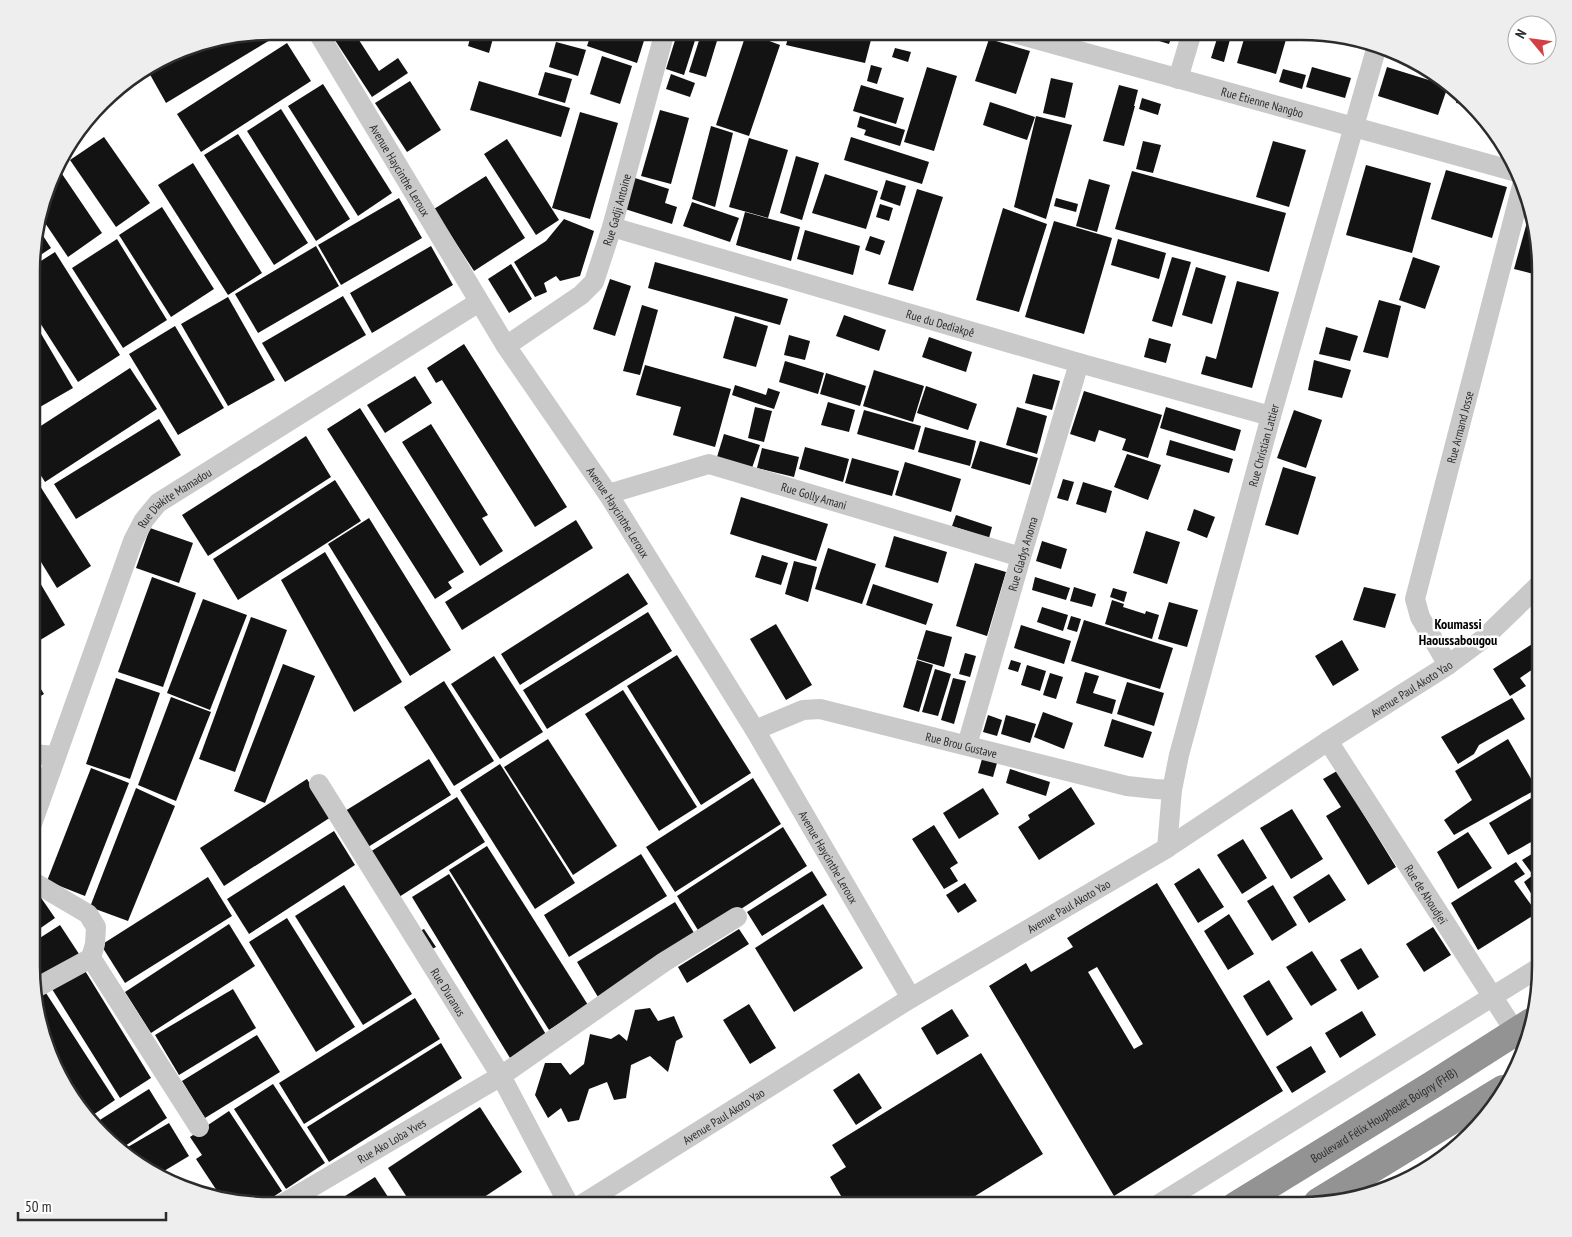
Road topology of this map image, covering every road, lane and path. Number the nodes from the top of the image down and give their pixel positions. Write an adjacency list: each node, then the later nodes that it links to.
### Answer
1 (322, 40): 11 (street, Avenue Haycinthe Leroux)
2 (663, 40): 10 (street, Rue Gadji Antoine)
3 (1039, 40): 6 (street, Rue Etienne Nangbo)
4 (1190, 40): 6 (street)
5 (1375, 52): 7 (street, Rue Christian Lattier)
6 (1178, 78): 7 (street, Rue Etienne Nangbo)
7 (1354, 126): 8 (street, Rue Etienne Nangbo); 14 (street, Rue Christian Lattier)
8 (1508, 170)
9 (1519, 196): 18 (street, Rue Armand Josse)
10 (612, 228): 12 (street, Rue Gadji Antoine); 13 (street, Rue du Dediakpê)
11 (479, 302): 12 (street, Avenue Haycinthe Leroux); 23 (street, Rue Diakite Mamadou)
12 (506, 346): 15 (street, Avenue Haycinthe Leroux)
13 (1079, 363): 14 (street, Rue du Dediakpê); 16 (street, Rue Gladys Anoma)
14 (1271, 416): 25 (street, Rue Christian Lattier)
15 (608, 494): 16 (street, Rue Golly Amani); 19 (street, Avenue Haycinthe Leroux)
16 (1020, 557): 21 (street, Rue Gladys Anoma)
17 (1532, 591): 18 (street, Avenue Paul Akoto Yao)
18 (1448, 665): 20 (street, Avenue Paul Akoto Yao)
19 (755, 730): 21 (street, Rue Brou Gustave); 34 (street, Avenue Haycinthe Leroux)
20 (1328, 741): 27 (street, Avenue Paul Akoto Yao); 33 (street, Rue de Ahoudjeï)
21 (967, 745): 25 (street, Rue Brou Gustave)
22 (40, 755): 23 (street)
23 (56, 756): 26 (street, Rue Diakite Mamadou)
24 (319, 784): 37 (street, Rue D'uranus)
25 (1172, 790): 27 (street, Rue Christian Lattier)
26 (40, 801)
27 (1167, 848): 34 (street, Avenue Paul Akoto Yao)
28 (40, 886): 30 (street)
29 (736, 917): 37 (street, Rue Ako Loba Yves)
30 (91, 958): 32 (street); 39 (street)
31 (1532, 972): 33 (street)
32 (41, 985)
33 (1493, 997): 35 (street, Rue de Ahoudjeï); 44 (street)
34 (911, 998): 43 (street, Avenue Paul Akoto Yao)
35 (1522, 1031)
36 (1521, 1034): 45 (highway, Boulevard Félix Houphouët Boigny (FHB))
37 (500, 1076): 41 (street, Rue Ako Loba Yves); 42 (street, Rue D'uranus)
38 (1491, 1096): 40 (highway)
39 (199, 1127)
40 (1329, 1195)
41 (295, 1197)
42 (565, 1197)
43 (594, 1197)
44 (1171, 1197)
45 (1250, 1197)

